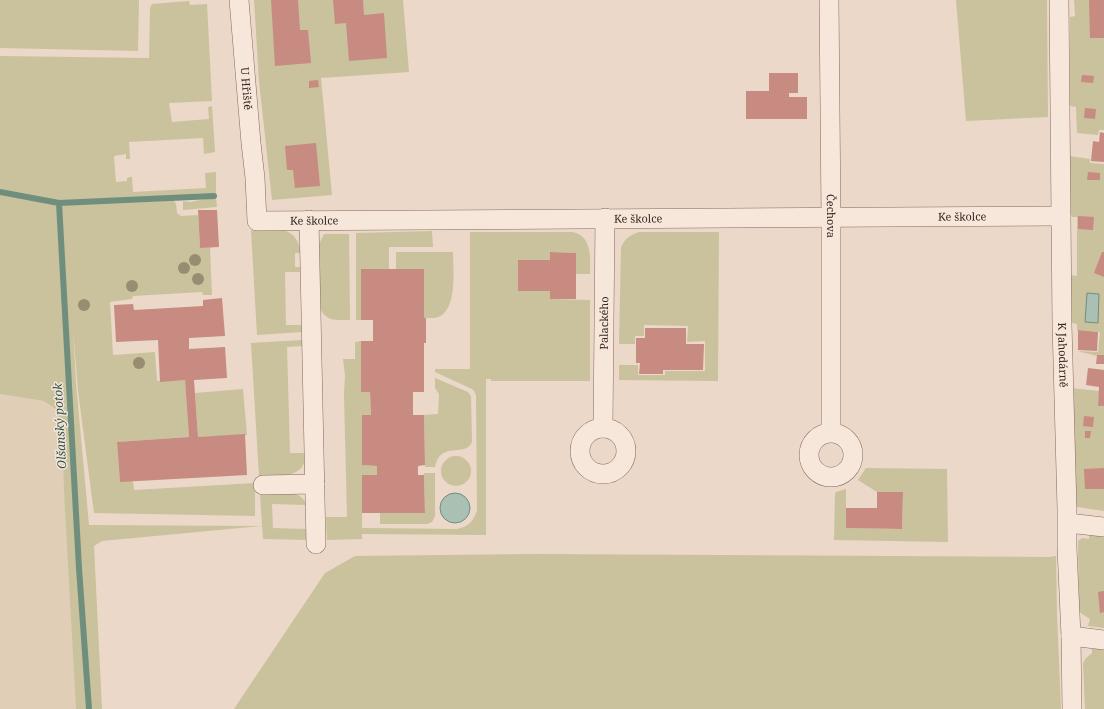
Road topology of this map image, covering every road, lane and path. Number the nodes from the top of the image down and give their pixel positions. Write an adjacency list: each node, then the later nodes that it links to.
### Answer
1 (239, 0): 4 (street, U Hřiště)
2 (829, 0): 6 (street, Čechova)
3 (1059, 0): 5 (street, K Jahodárně)
4 (255, 178): 8 (street, Ke školce)
5 (1061, 216): 6 (street, Ke školce); 13 (street, K Jahodárně)
6 (831, 217): 7 (street, Ke školce); 10 (street, Čechova)
7 (605, 218): 8 (street, Ke školce); 9 (street, Palackého)
8 (309, 220): 11 (street)
9 (603, 428)
10 (832, 432)
11 (315, 484): 12 (street); 15 (street)
12 (263, 485)
13 (1068, 523): 14 (street); 16 (street, K Jahodárně)
14 (1104, 527)
15 (316, 544)
16 (1071, 636): 17 (street); 18 (street, K Jahodárně)
17 (1104, 640)
18 (1072, 709)

